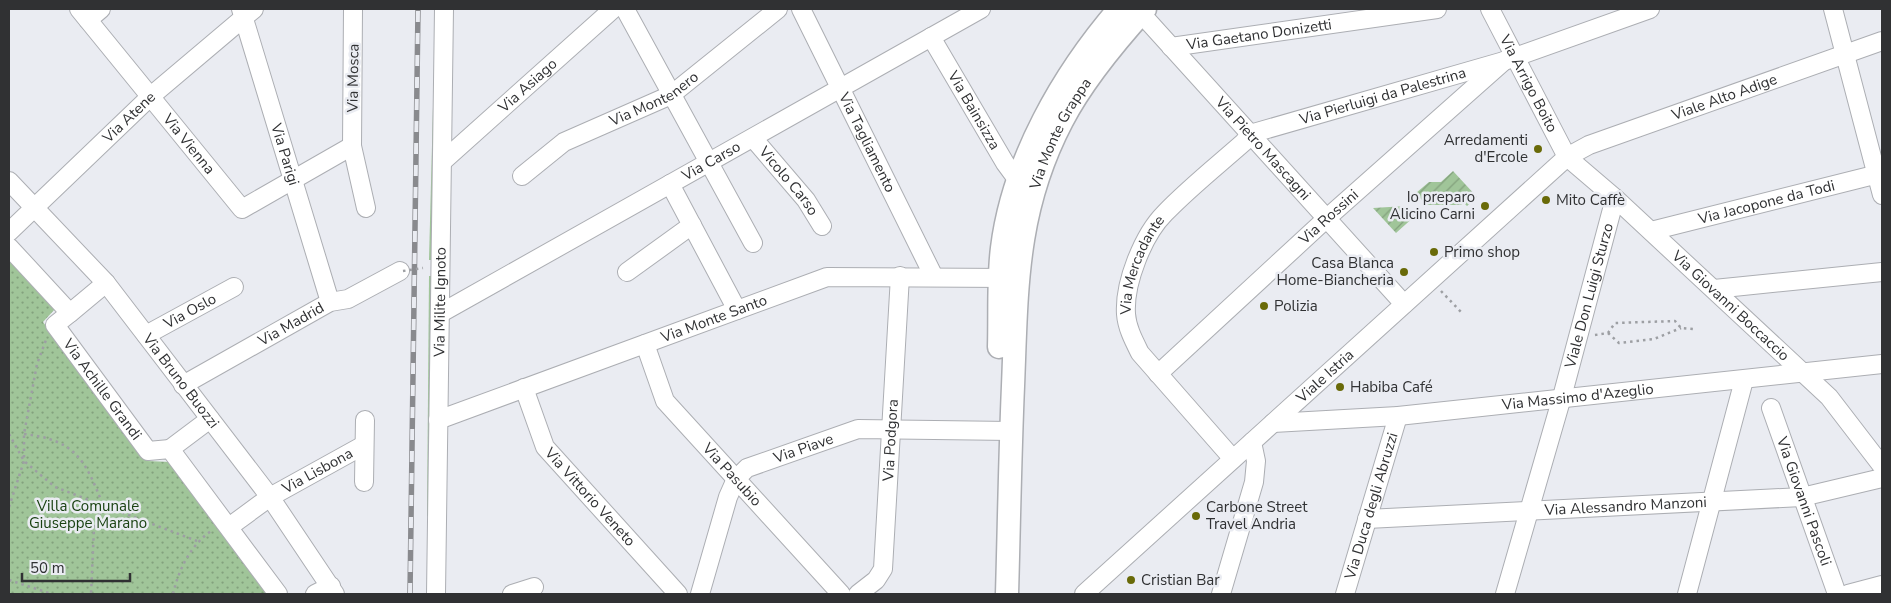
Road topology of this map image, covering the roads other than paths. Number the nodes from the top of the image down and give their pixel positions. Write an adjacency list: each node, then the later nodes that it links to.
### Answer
1 (354, 9): 25 (street, Via Mosca)
2 (444, 9): 27 (street, Via Milite Ignoto)
3 (613, 9): 27 (street, Via Asiago)
4 (624, 9): 21 (street)
5 (778, 9): 21 (street, Via Montenero)
6 (801, 9): 20 (street, Via Tagliamento)
7 (981, 9): 15 (street, Via Carso)
8 (1437, 9): 17 (street, Via Gaetano Donizetti)
9 (1490, 9): 19 (street, Via Arrigo Boito)
10 (1650, 9): 19 (street, Via Pierluigi da Palestrina)
11 (1833, 9): 18 (street)
12 (1135, 10): 17 (street, Via Pietro Mascagni); 33 (main road, Via Monte Grappa); 51 (main road, Via Monte Grappa)
13 (89, 12): 22 (street, Via Vienna)
14 (246, 12): 22 (street, Via Atene); 31 (street, Via Parigi)
15 (931, 37): 20 (street, Via Carso); 33 (street, Via Bainsizza)
16 (1882, 41): 18 (street, Viale Alto Adige)
17 (1171, 47): 23 (street, Via Pietro Mascagni)
18 (1844, 53): 26 (street, Viale Alto Adige); 29 (street)
19 (1508, 59): 23 (street, Via Pierluigi da Palestrina); 26 (street, Via Arrigo Boito); 39 (street, Via Rossini)
20 (841, 88): 24 (street, Via Carso); 50 (street, Via Tagliamento)
21 (671, 95): 28 (street); 30 (street, Via Montenero)
22 (151, 96): 31 (street, Via Vienna); 37 (street, Via Atene)
23 (1250, 134): 39 (street, Via Pietro Mascagni); 64 (street, Via Mercadante)
24 (753, 138): 28 (street, Via Carso); 41 (street, Vicolo Carso)
25 (352, 146): 31 (street); 38 (street, Via Mosca)
26 (1567, 157): 36 (street, Via Giovanni Boccaccio); 56 (street, Viale Istria)
27 (442, 162): 59 (street, Via Milite Ignoto)
28 (709, 163): 34 (street, Via Carso); 44 (street)
29 (1879, 174): 35 (street); 42 (street, Via Jacopone da Todi)
30 (522, 176)
31 (294, 181): 55 (street, Via Parigi)
32 (9, 182): 37 (street, Via Bruno Buozzi)
33 (1019, 182): 51 (main road, Via Monte Grappa)
34 (670, 184): 40 (street); 59 (street, Via Carso)
35 (1882, 195)
36 (1615, 198): 42 (street, Via Giovanni Boccaccio); 68 (street, Viale Don Luigi Sturzo)
37 (34, 206): 43 (street, Via Atene); 52 (street, Via Bruno Buozzi)
38 (366, 208)
39 (1326, 218): 56 (street, Via Pietro Mascagni); 64 (street, Via Rossini)
40 (692, 225): 47 (street); 57 (street)
41 (822, 226)
42 (1651, 231): 54 (street, Via Giovanni Boccaccio)
43 (9, 232)
44 (753, 243)
45 (9, 247): 58 (street, Via Achille Grandi)
46 (401, 271): 55 (street, Via Madrid)
47 (627, 272)
48 (1882, 272): 54 (street)
49 (900, 276): 50 (street, Via Monte Santo); 57 (street, Via Monte Santo); 75 (street, Via Podgora)
50 (934, 276): 51 (street, Via Monte Santo)
51 (1009, 278): 76 (main road, Via Monte Grappa)
52 (106, 283): 58 (street, Via Achille Grandi); 60 (street, Via Bruno Buozzi)
53 (234, 288): 60 (street, Via Oslo)
54 (1714, 289): 63 (street, Via Giovanni Boccaccio)
55 (330, 302): 66 (street, Via Madrid)
56 (1404, 304): 74 (street, Viale Istria)
57 (737, 310): 61 (street, Via Monte Santo)
58 (70, 313): 79 (street, Via Achille Grandi)
59 (440, 313): 73 (street, Via Milite Ignoto)
60 (146, 335): 66 (street, Via Bruno Buozzi)
61 (645, 344): 67 (street, Via Monte Santo); 83 (street, Via Pasubio)
62 (1882, 364): 63 (street, Via Massimo d'Azeglio)
63 (1803, 372): 65 (street, Via Massimo d'Azeglio); 81 (street, Via Giovanni Boccaccio)
64 (1158, 374): 80 (street, Via Mercadante)
65 (1744, 380): 68 (street, Via Massimo d'Azeglio); 87 (street)
66 (183, 385): 71 (street, Via Bruno Buozzi)
67 (524, 388): 73 (street, Via Monte Santo); 98 (street, Via Vittorio Veneto)
68 (1562, 398): 70 (street, Via Massimo d'Azeglio); 88 (street, Viale Don Luigi Sturzo)
69 (1771, 408): 85 (street, Via Giovanni Pascoli)
70 (1398, 416): 74 (street, Via Massimo d'Azeglio); 89 (street, Via Duca degli Abruzzi)
71 (210, 419): 79 (street); 86 (street, Via Bruno Buozzi)
72 (365, 420): 78 (street, Via Lisbona)
73 (438, 420): 96 (street, Via Milite Ignoto)
74 (1273, 423): 77 (street, Viale Istria)
75 (891, 429): 76 (street, Via Piave); 83 (street, Via Piave); 101 (street, Via Podgora)
76 (1004, 431): 102 (main road, Via Monte Grappa); 103 (main road, Via Monte Grappa)
77 (1252, 442): 80 (street, Viale Istria); 105 (street)
78 (364, 445): 84 (street, Via Lisbona); 86 (street, Via Lisbona)
79 (170, 449): 90 (street)
80 (1233, 459): 104 (street, Viale Istria)
81 (1882, 466)
82 (1882, 478): 85 (street, Via Alessandro Manzoni)
83 (736, 479): 99 (street); 100 (street, Via Pasubio)
84 (364, 482)
85 (1802, 497): 87 (street, Via Alessandro Manzoni); 109 (street, Via Giovanni Pascoli)
86 (270, 498): 90 (street); 93 (street, Via Bruno Buozzi)
87 (1711, 502): 88 (street, Via Alessandro Manzoni); 108 (street)
88 (1530, 510): 89 (street, Via Alessandro Manzoni); 107 (street, Viale Don Luigi Sturzo)
89 (1367, 519): 106 (street, Via Duca degli Abruzzi)
90 (226, 524): 94 (street)
91 (1882, 585): 110 (street)
92 (534, 587): 97 (street)
93 (333, 590): 95 (street)
94 (278, 594)
95 (315, 594)
96 (436, 594)
97 (512, 594)
98 (678, 594)
99 (700, 594)
100 (840, 594)
101 (858, 594)
102 (994, 594)
103 (1006, 594)
104 (1084, 594)
105 (1221, 594)
106 (1345, 594)
107 (1505, 594)
108 (1687, 594)
109 (1837, 594)
110 (1848, 594)

